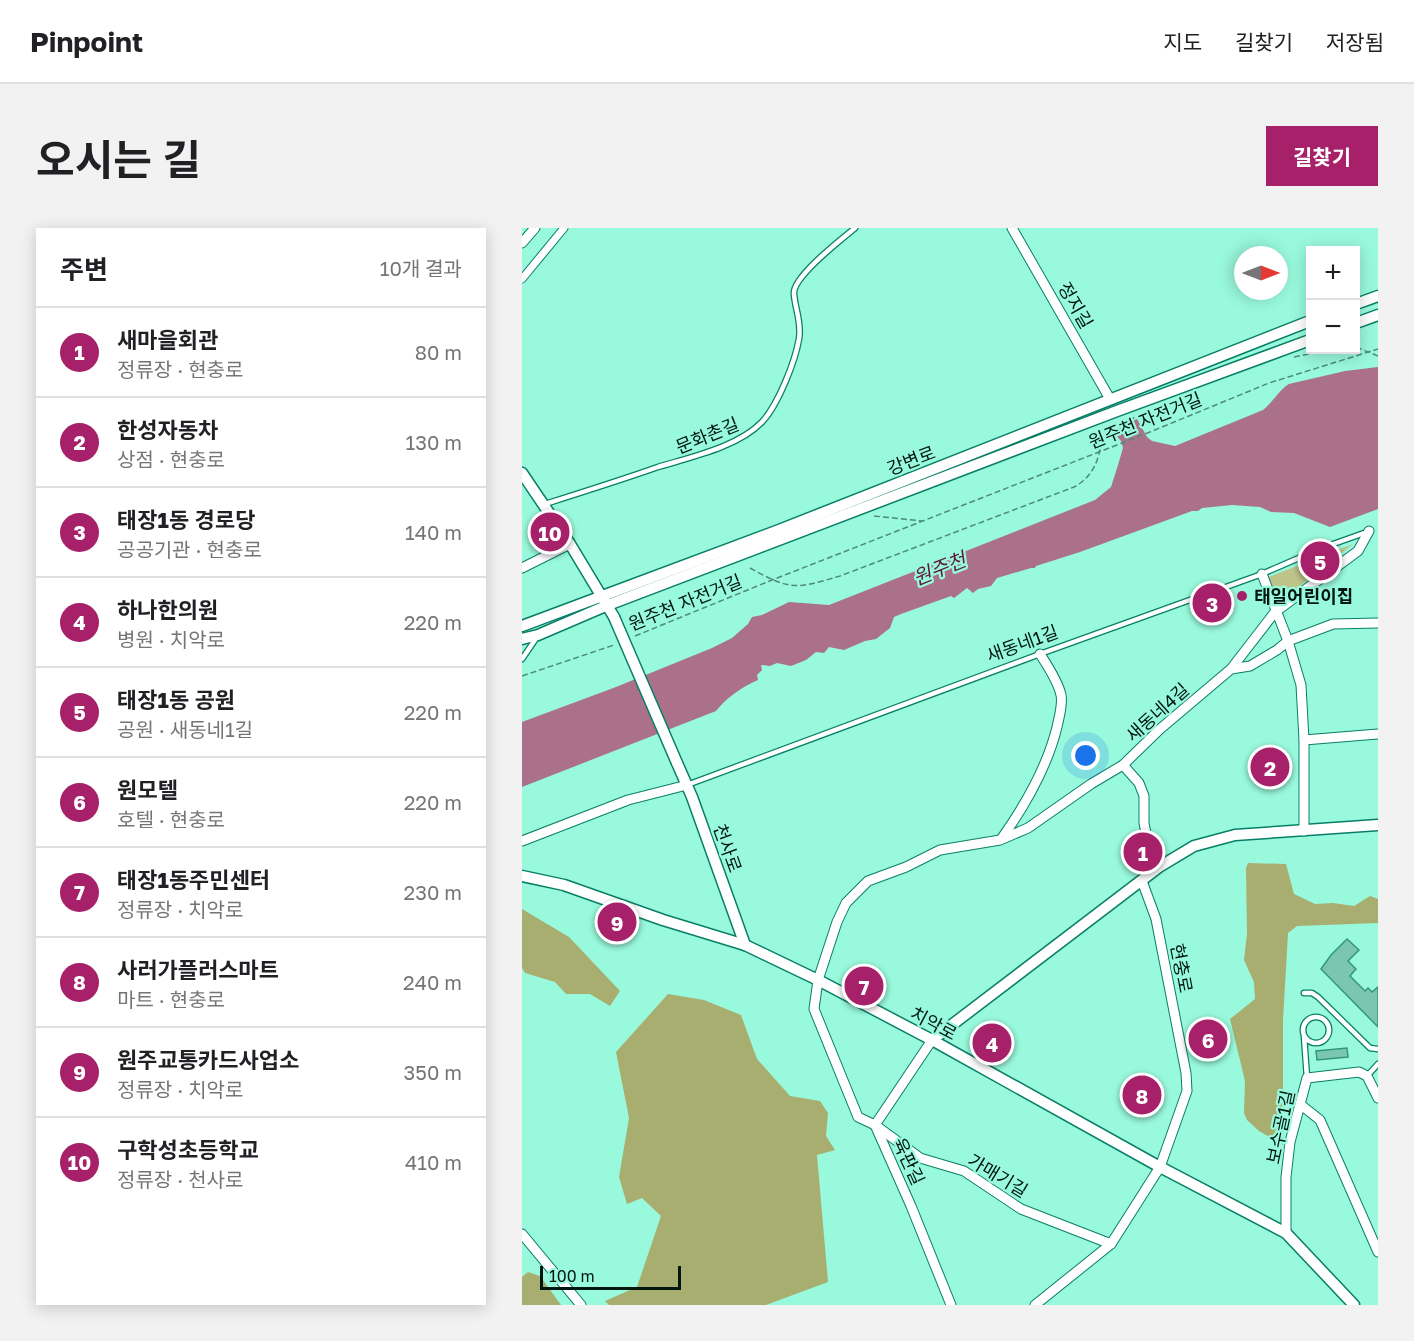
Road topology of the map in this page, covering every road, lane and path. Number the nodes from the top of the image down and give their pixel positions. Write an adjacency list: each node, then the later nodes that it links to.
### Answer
1 (535, 228): 5 (street)
2 (564, 228): 6 (street)
3 (855, 228): 24 (lane, 문화촌길)
4 (1012, 228): 19 (street, 정지길)
5 (522, 243)
6 (522, 279)
7 (1378, 296): 8 (street)
8 (1360, 303)
9 (1378, 315): 10 (street)
10 (1360, 322)
11 (1306, 323): 19 (street, 강변로)
12 (1306, 342): 21 (street, 강변로)
13 (1360, 349): 15 (path)
14 (1378, 349): 15 (path, 원주천 자전거길)
15 (1369, 352): 17 (path); 22 (path, 원주천 자전거길)
16 (1310, 354): 18 (path)
17 (1378, 356)
18 (1287, 359)
19 (1110, 399): 21 (street); 33 (street, 강변로)
20 (1179, 400): 22 (path)
21 (1117, 411): 33 (street, 강변로)
22 (1099, 452): 26 (path, 원주천 자전거길); 32 (path)
23 (523, 475): 24 (street)
24 (544, 505): 28 (street)
25 (874, 516): 26 (path, 원주천 자전거길)
26 (923, 521): 32 (path, 원주천 자전거길)
27 (1375, 531): 31 (lane, 새동네1길); 34 (street, 새동네1길)
28 (570, 544): 29 (street); 33 (street)
29 (522, 568)
30 (750, 568): 32 (path)
31 (1262, 574): 34 (street); 42 (lane, 새동네1길)
32 (772, 580): 38 (path, 원주천 자전거길)
33 (605, 600): 36 (street, 강변로); 37 (street, 강변로); 49 (street, 천사로, bridge)
34 (1275, 612): 40 (street); 44 (street, 새동네1길)
35 (1378, 623): 40 (street, 새동네4길)
36 (522, 626)
37 (538, 635): 39 (street, 강변로); 43 (lane)
38 (635, 636)
39 (522, 639)
40 (1288, 641): 44 (street, 새동네4길); 47 (street)
41 (614, 644): 45 (path, 원주천 자전거길)
42 (1040, 654): 49 (lane, 새동네1길); 52 (street)
43 (522, 659)
44 (1231, 669): 48 (street, 새동네4길)
45 (522, 676)
46 (1378, 734): 47 (street)
47 (1304, 740): 51 (street)
48 (1123, 765): 52 (street, 새동네4길); 54 (street)
49 (687, 785): 53 (street); 57 (street, 천사로)
50 (1378, 825): 51 (street)
51 (1304, 831): 54 (street)
52 (1000, 840): 58 (street, 새동네4길)
53 (522, 841)
54 (1159, 867): 56 (street)
55 (522, 876): 57 (street, 치악로)
56 (1142, 881): 61 (street); 69 (street, 현충로)
57 (745, 945): 58 (street, 치악로)
58 (818, 980): 61 (street, 치악로); 68 (street, 가매기길)
59 (1304, 993): 62 (lane)
60 (1304, 1035): 60 (lane); 65 (lane)
61 (932, 1040): 68 (street, 육판길); 69 (street, 치악로)
62 (1378, 1049)
63 (1378, 1064): 64 (lane)
64 (1367, 1076): 65 (street, 보수골1길); 66 (street)
65 (1307, 1078): 67 (street, 보수골1길)
66 (1378, 1098)
67 (1300, 1105): 70 (street, 보수골1길); 73 (street)
68 (875, 1125): 72 (street, 가매기길); 75 (street, 육판길)
69 (1160, 1167): 70 (street, 치악로); 72 (street)
70 (1286, 1233): 77 (street, 치악로)
71 (522, 1234): 74 (street)
72 (1111, 1244): 76 (street)
73 (1378, 1252)
74 (581, 1305)
75 (951, 1305)
76 (1035, 1305)
77 (1354, 1305)

